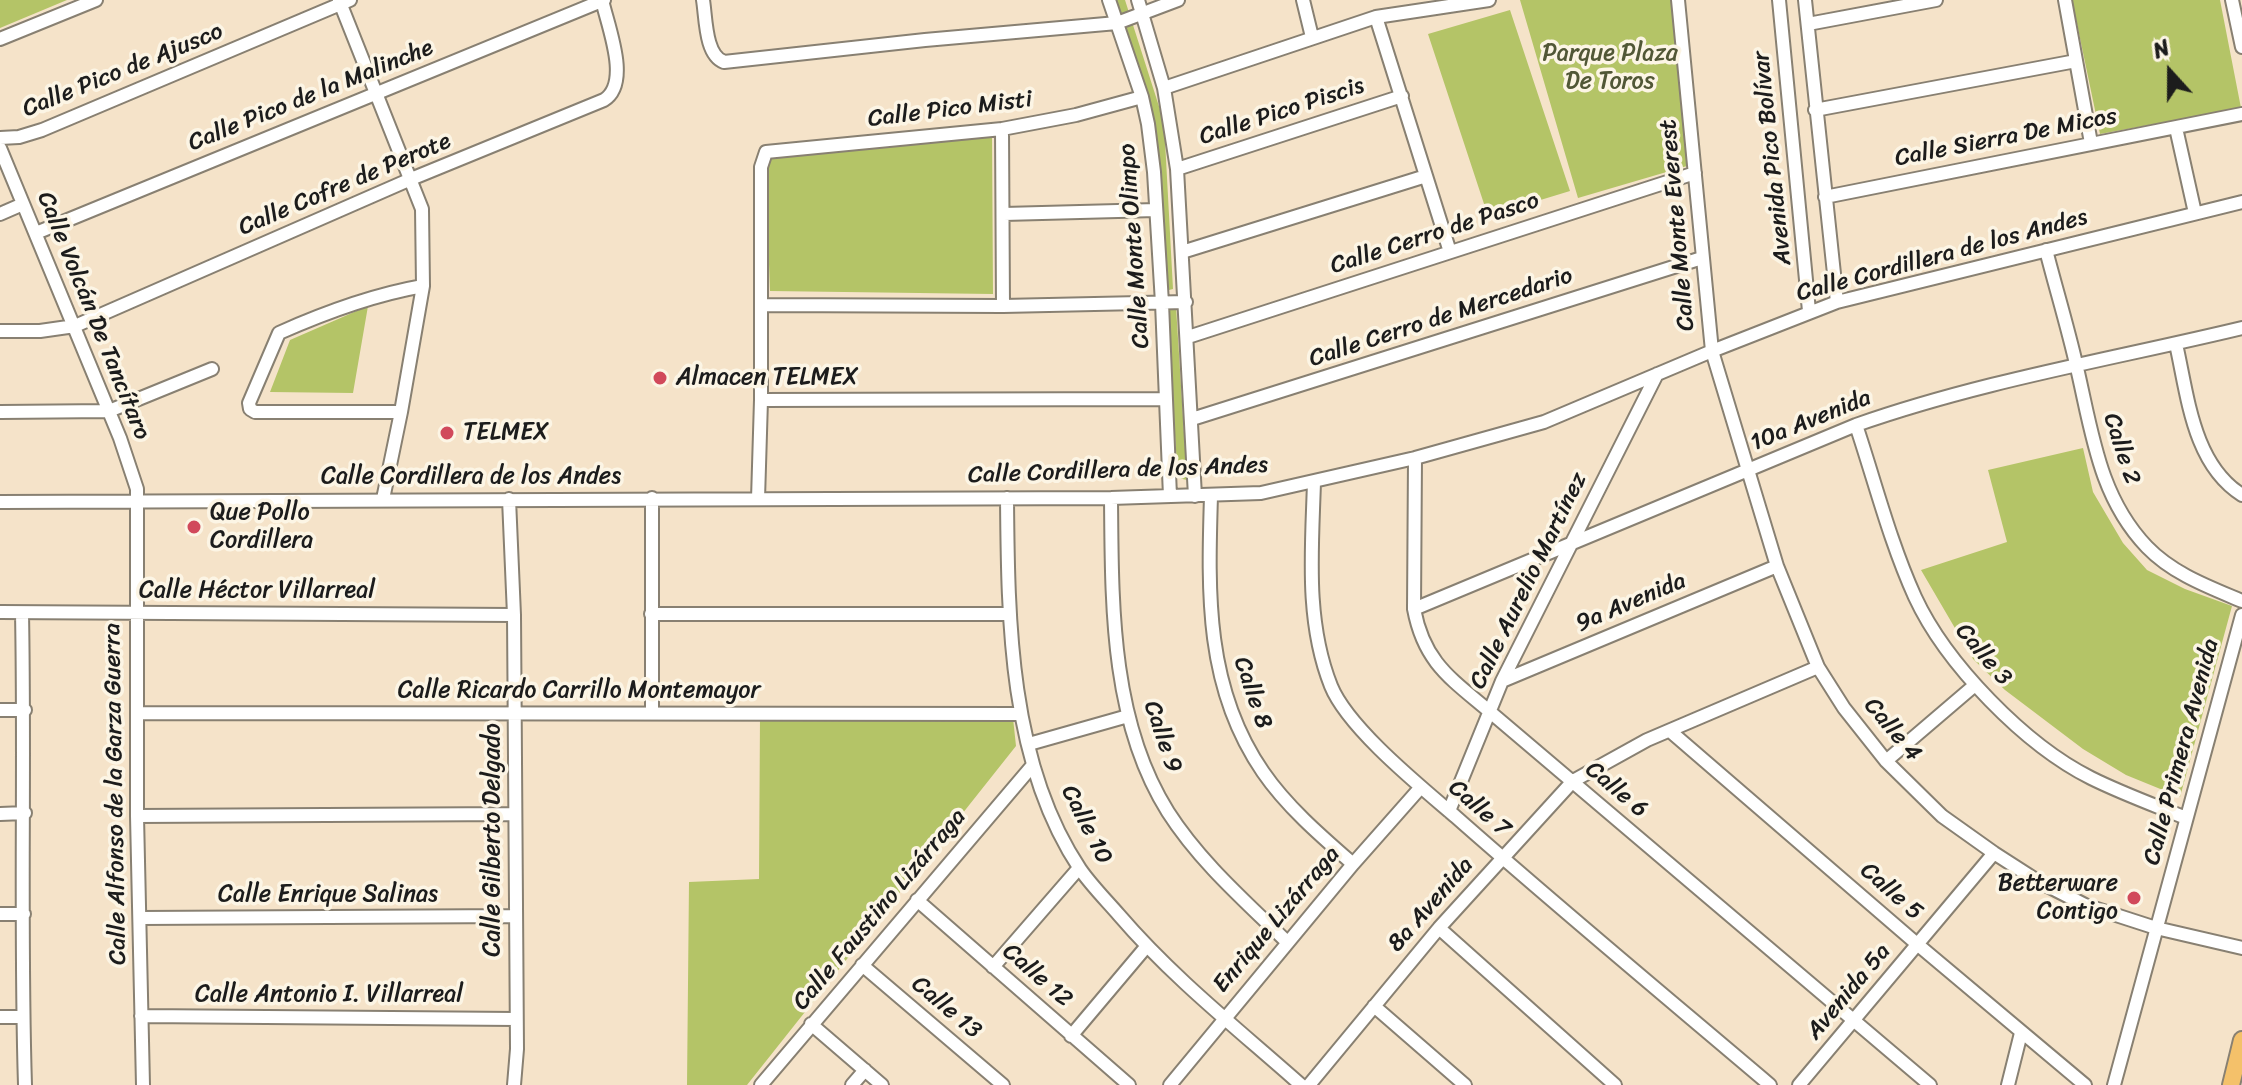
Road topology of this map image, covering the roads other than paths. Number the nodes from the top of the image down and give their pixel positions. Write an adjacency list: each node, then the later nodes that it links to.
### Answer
1 (96, 0): 21 (street)
2 (603, 0): 25 (street, Calle Pico de la Malinche); 38 (street, Calle Cofre de Perote)
3 (703, 0): 17 (street)
4 (1109, 0): 17 (street, Calle Monte Olimpo)
5 (1178, 0): 15 (street)
6 (1303, 0): 20 (street)
7 (1489, 0): 16 (street)
8 (1678, 0): 36 (street, Calle Monte Everest)
9 (1779, 0): 57 (street, Avenida Pico Bolívar)
10 (1805, 0): 18 (street, Avenida Pico Bolívar)
11 (1936, 0): 18 (street)
12 (2065, 0): 23 (street)
13 (2232, 0): 19 (street)
14 (343, 1): 25 (street); 32 (street, Calle Pico de Ajusco)
15 (1140, 6): 17 (street); 24 (street, Calle Monte Olimpo)
16 (1376, 17): 20 (street); 26 (street)
17 (1117, 23): 27 (street, Calle Monte Olimpo)
18 (1808, 24): 28 (street, Avenida Pico Bolívar)
19 (2240, 28): 22 (street)
20 (1312, 37): 24 (street)
21 (0, 39)
22 (2242, 47)
23 (2076, 61): 28 (street); 33 (street)
24 (1164, 88): 35 (street, Calle Monte Olimpo)
25 (377, 92): 38 (street); 46 (street, Calle Pico de la Malinche)
26 (1402, 96): 35 (street, Calle Pico Piscis); 37 (street)
27 (1142, 97): 31 (street, Calle Pico Misti); 42 (street, Calle Monte Olimpo)
28 (1815, 110): 39 (street, Avenida Pico Bolívar)
29 (2242, 114): 30 (street, Calle Sierra De Micos)
30 (2176, 128): 33 (street, Calle Sierra De Micos); 43 (street)
31 (1002, 129): 45 (street); 55 (street, Calle Pico Misti)
32 (0, 138)
33 (2091, 143): 39 (street, Calle Sierra De Micos)
34 (0, 148): 41 (street, Calle Volcán De Tancítaro)
35 (1177, 169): 48 (street, Calle Monte Olimpo)
36 (1695, 173): 49 (street, Calle Cerro de Pasco); 50 (street, Calle Monte Everest)
37 (1426, 176): 48 (street); 49 (street)
38 (411, 179): 51 (street); 58 (street, Calle Cofre de Perote)
39 (1825, 197): 53 (street, Avenida Pico Bolívar)
40 (2242, 202): 43 (street, Calle Cordillera de los Andes)
41 (23, 204): 44 (street); 46 (street, Calle Volcán De Tancítaro)
42 (1156, 210): 45 (street); 54 (street, Calle Monte Olimpo)
43 (2195, 213): 47 (street, Calle Cordillera de los Andes)
44 (0, 214)
45 (1004, 214): 56 (street)
46 (36, 233): 58 (street, Calle Volcán De Tancítaro)
47 (2046, 250): 53 (street, Calle Cordillera de los Andes); 64 (street, Calle 2)
48 (1182, 252): 52 (street, Calle Monte Olimpo)
49 (1450, 252): 61 (street, Calle Cerro de Pasco)
50 (1702, 258): 63 (street, Calle Monte Everest); 72 (street, Calle Cerro de Mercedario)
51 (423, 286): 71 (street); 71 (street)
52 (1186, 302): 54 (street); 61 (street, Calle Monte Olimpo)
53 (1837, 302): 57 (street, Calle Cordillera de los Andes)
54 (1162, 303): 56 (street); 67 (street, Calle Monte Olimpo)
55 (762, 305): 56 (street); 68 (street)
56 (1003, 306)
57 (1809, 311): 63 (street, Calle Cordillera de los Andes)
58 (75, 326): 60 (street, Calle Cofre de Perote); 69 (street, Calle Volcán De Tancítaro)
59 (2242, 328): 62 (street, 10a Avenida)
60 (0, 331)
61 (1188, 337): 72 (street, Calle Monte Olimpo)
62 (2176, 344): 64 (street, 10a Avenida); 77 (street)
63 (1712, 351): 66 (street, Calle Cordillera de los Andes); 75 (street, Calle 4)
64 (2077, 367): 73 (street, 10a Avenida); 91 (street, Calle 2)
65 (212, 369): 69 (street)
66 (1657, 374): 74 (street, Calle Cordillera de los Andes); 89 (street, Calle Aurelio Martínez)
67 (1166, 399): 68 (street); 78 (street, Calle Monte Olimpo)
68 (761, 400): 86 (street)
69 (109, 411): 70 (street); 88 (street, Calle Volcán De Tancítaro)
70 (0, 412)
71 (401, 412): 84 (street)
72 (1192, 419): 79 (street, Calle Monte Olimpo)
73 (1856, 425): 75 (street, 10a Avenida); 102 (street, Calle 3)
74 (1415, 458): 76 (street, Calle Cordillera de los Andes); 92 (street, Calle 6)
75 (1747, 470): 89 (street, 10a Avenida); 90 (street, Calle 4)
76 (1314, 482): 80 (street, Calle Cordillera de los Andes); 116 (street, Calle 7)
77 (2242, 495)
78 (1170, 496): 79 (street, Calle Cordillera de los Andes); 83 (street, Calle Cordillera de los Andes)
79 (1195, 496): 80 (street, Calle Cordillera de los Andes)
80 (1211, 496): 125 (street, Calle 8)
81 (652, 498): 85 (street, Calle Cordillera de los Andes); 86 (street, Calle Cordillera de los Andes); 96 (street)
82 (1007, 498): 83 (street, Calle Cordillera de los Andes); 86 (street, Calle Cordillera de los Andes); 97 (street, Calle 10)
83 (1111, 498): 110 (street, Calle 9)
84 (383, 499): 85 (street, Calle Cordillera de los Andes); 88 (street, Calle Cordillera de los Andes)
85 (509, 499): 98 (street, Calle Gilberto Delgado)
86 (758, 499)
87 (0, 502): 88 (street, Calle Cordillera de los Andes)
88 (137, 502): 94 (street, Calle Alfonso de la Garza Guerra)
89 (1572, 544): 92 (street, 10a Avenida); 101 (street, Calle Aurelio Martínez)
90 (1777, 566): 100 (street, Calle 4); 101 (street, 9a Avenida)
91 (2242, 601)
92 (1414, 609): 105 (street, Calle 6)
93 (0, 612): 95 (street, Calle Héctor Villarreal)
94 (136, 612): 95 (street, Calle Héctor Villarreal); 98 (street, Calle Héctor Villarreal); 107 (street, Calle Alfonso de la Garza Guerra)
95 (22, 613): 104 (street)
96 (651, 614): 97 (street); 106 (street)
97 (1008, 614): 109 (street, Calle 10)
98 (514, 615): 108 (street, Calle Gilberto Delgado)
99 (2242, 615): 122 (street, Calle Primera Avenida)
100 (1818, 667): 111 (street, 8a Avenida); 113 (street, Calle 4)
101 (1502, 681): 105 (street, Calle Aurelio Martínez)
102 (1975, 685): 113 (street); 122 (street, Calle 3)
103 (0, 710): 104 (street)
104 (25, 710): 118 (street)
105 (1489, 711): 115 (street, Calle 6); 117 (street, Calle Aurelio Martínez)
106 (652, 712): 108 (street, Calle Ricardo Carrillo Montemayor); 109 (street, Calle Ricardo Carrillo Montemayor)
107 (137, 713): 108 (street, Calle Ricardo Carrillo Montemayor); 121 (street, Calle Alfonso de la Garza Guerra)
108 (515, 714): 120 (street, Calle Gilberto Delgado)
109 (1021, 714): 112 (street, Calle 10)
110 (1128, 716): 112 (street); 134 (street, Calle 9)
111 (1670, 731): 115 (street, 8a Avenida); 135 (street, Calle 5)
112 (1029, 744): 114 (street, Calle 10)
113 (1886, 761): 123 (street, Calle 4)
114 (1033, 765): 126 (street, Calle 10); 127 (street, Calle Faustino Lizárraga)
115 (1573, 781): 124 (street, 8a Avenida); 146 (street, Calle 6)
116 (1421, 787): 117 (street, Calle 7); 125 (street, Enrique Lizárraga)
117 (1449, 811): 124 (street, Calle 7)
118 (25, 813): 119 (street); 129 (street)
119 (0, 814)
120 (515, 814): 121 (street); 130 (street, Calle Gilberto Delgado)
121 (137, 816): 131 (street, Calle Alfonso de la Garza Guerra)
122 (2186, 818): 133 (street, Calle Primera Avenida)
123 (1994, 853): 133 (street, Calle 4); 135 (street, Avenida 5a)
124 (1501, 857): 132 (street, 8a Avenida); 165 (street, Calle 7)
125 (1353, 864): 134 (street, Enrique Lizárraga)
126 (1079, 868): 136 (street, Calle 10); 139 (street)
127 (917, 900): 138 (street, Calle Faustino Lizárraga); 139 (street, Calle 12)
128 (0, 914): 129 (street)
129 (24, 914): 143 (street)
130 (516, 916): 131 (street, Calle Enrique Salinas); 145 (street, Calle Gilberto Delgado)
131 (140, 918): 141 (street, Calle Alfonso de la Garza Guerra)
132 (1439, 928): 140 (street, 8a Avenida); 164 (street)
133 (2156, 928): 137 (street, Calle 4); 170 (street, Calle Primera Avenida)
134 (1287, 942): 144 (street, Enrique Lizárraga)
135 (1917, 944): 146 (street, Avenida 5a); 148 (street, Calle 5)
136 (1146, 947): 144 (street, Calle 10); 149 (street)
137 (2242, 948)
138 (862, 965): 147 (street, Calle Faustino Lizárraga); 158 (street, Calle 13)
139 (993, 967): 149 (street, Calle 12)
140 (1374, 1006): 162 (street, 8a Avenida); 163 (street)
141 (141, 1016): 145 (street, Calle Antonio I. Villarreal); 153 (street, Calle Alfonso de la Garza Guerra)
142 (0, 1017): 143 (street)
143 (23, 1017): 152 (street)
144 (1224, 1017): 160 (street, Enrique Lizárraga); 161 (street, Calle 10)
145 (516, 1019): 154 (street, Calle Gilberto Delgado)
146 (1854, 1021): 166 (street, Avenida 5a); 167 (street, Calle 6)
147 (811, 1024): 151 (street); 155 (street, Calle Faustino Lizárraga)
148 (2021, 1033): 168 (street); 169 (street, Calle 5)
149 (1071, 1036): 159 (street, Calle 12)
150 (2241, 1048): 171 (main road)
151 (865, 1070): 156 (street); 157 (street)
152 (25, 1085)
153 (143, 1085)
154 (514, 1085)
155 (761, 1085)
156 (852, 1085)
157 (882, 1085)
158 (1003, 1085)
159 (1129, 1085)
160 (1170, 1085)
161 (1301, 1085)
162 (1309, 1085)
163 (1465, 1085)
164 (1615, 1085)
165 (1770, 1085)
166 (1799, 1085)
167 (1930, 1085)
168 (2008, 1085)
169 (2085, 1085)
170 (2114, 1085)
171 (2231, 1085)

